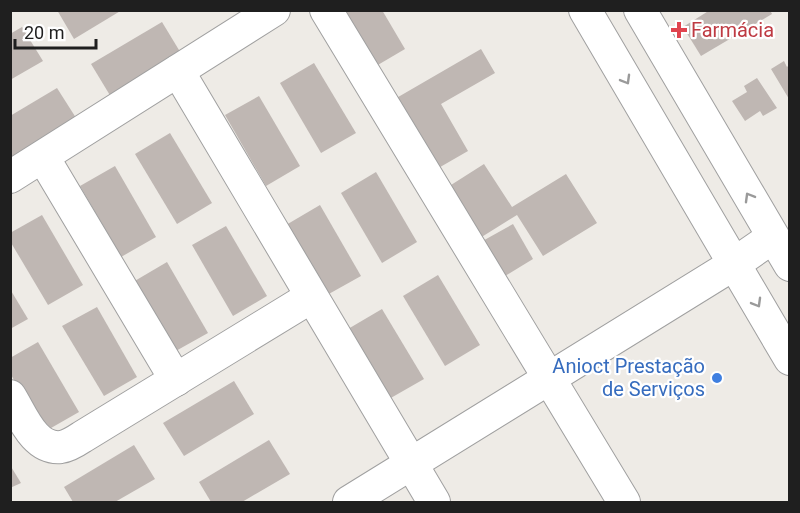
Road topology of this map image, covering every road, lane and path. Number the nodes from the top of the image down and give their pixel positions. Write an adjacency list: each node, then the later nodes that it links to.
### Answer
1 (274, 10): 6 (street)
2 (326, 10): 14 (street)
3 (627, 10): 5 (street)
4 (640, 10): 9 (street, one-way to 4)
5 (591, 20): 10 (street, one-way to 10)
6 (178, 71): 7 (street); 12 (street)
7 (43, 157): 8 (street); 15 (street)
8 (10, 177)
9 (773, 237): 10 (street); 11 (street)
10 (734, 264): 13 (street, one-way to 13); 14 (street)
11 (789, 265)
12 (311, 297): 15 (street); 17 (street)
13 (789, 359)
14 (549, 379): 17 (street); 20 (street)
15 (176, 380): 16 (street)
16 (10, 396)
17 (410, 463): 18 (street); 19 (street)
18 (349, 502)
19 (434, 502)
20 (624, 502)

